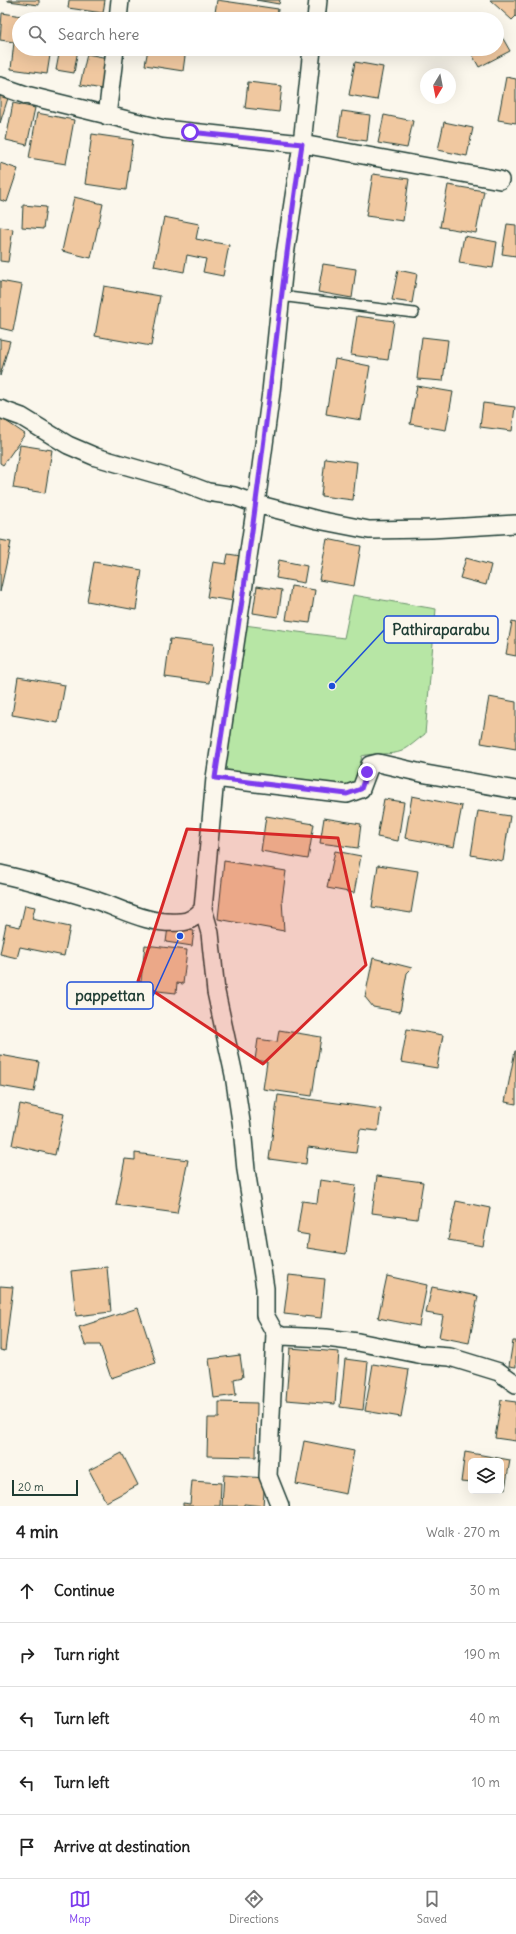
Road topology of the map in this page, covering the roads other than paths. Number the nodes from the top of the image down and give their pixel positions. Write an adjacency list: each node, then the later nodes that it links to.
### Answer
1 (120, 0): 3 (street)
2 (318, 0): 4 (street)
3 (119, 12)
4 (317, 12)
5 (114, 56): 8 (street)
6 (311, 56): 9 (street)
7 (0, 86): 8 (street)
8 (107, 116): 9 (street)
9 (302, 144): 10 (street); 11 (street)
10 (500, 180)
11 (280, 296): 12 (lane); 14 (street)
12 (414, 313)
13 (0, 409): 14 (street)
14 (256, 504): 15 (street); 16 (street)
15 (516, 524)
16 (215, 778): 17 (street); 19 (street)
17 (516, 790)
18 (0, 874): 19 (street)
19 (203, 909): 20 (street)
20 (275, 1333): 21 (street); 22 (street)
21 (516, 1384)
22 (280, 1506)

